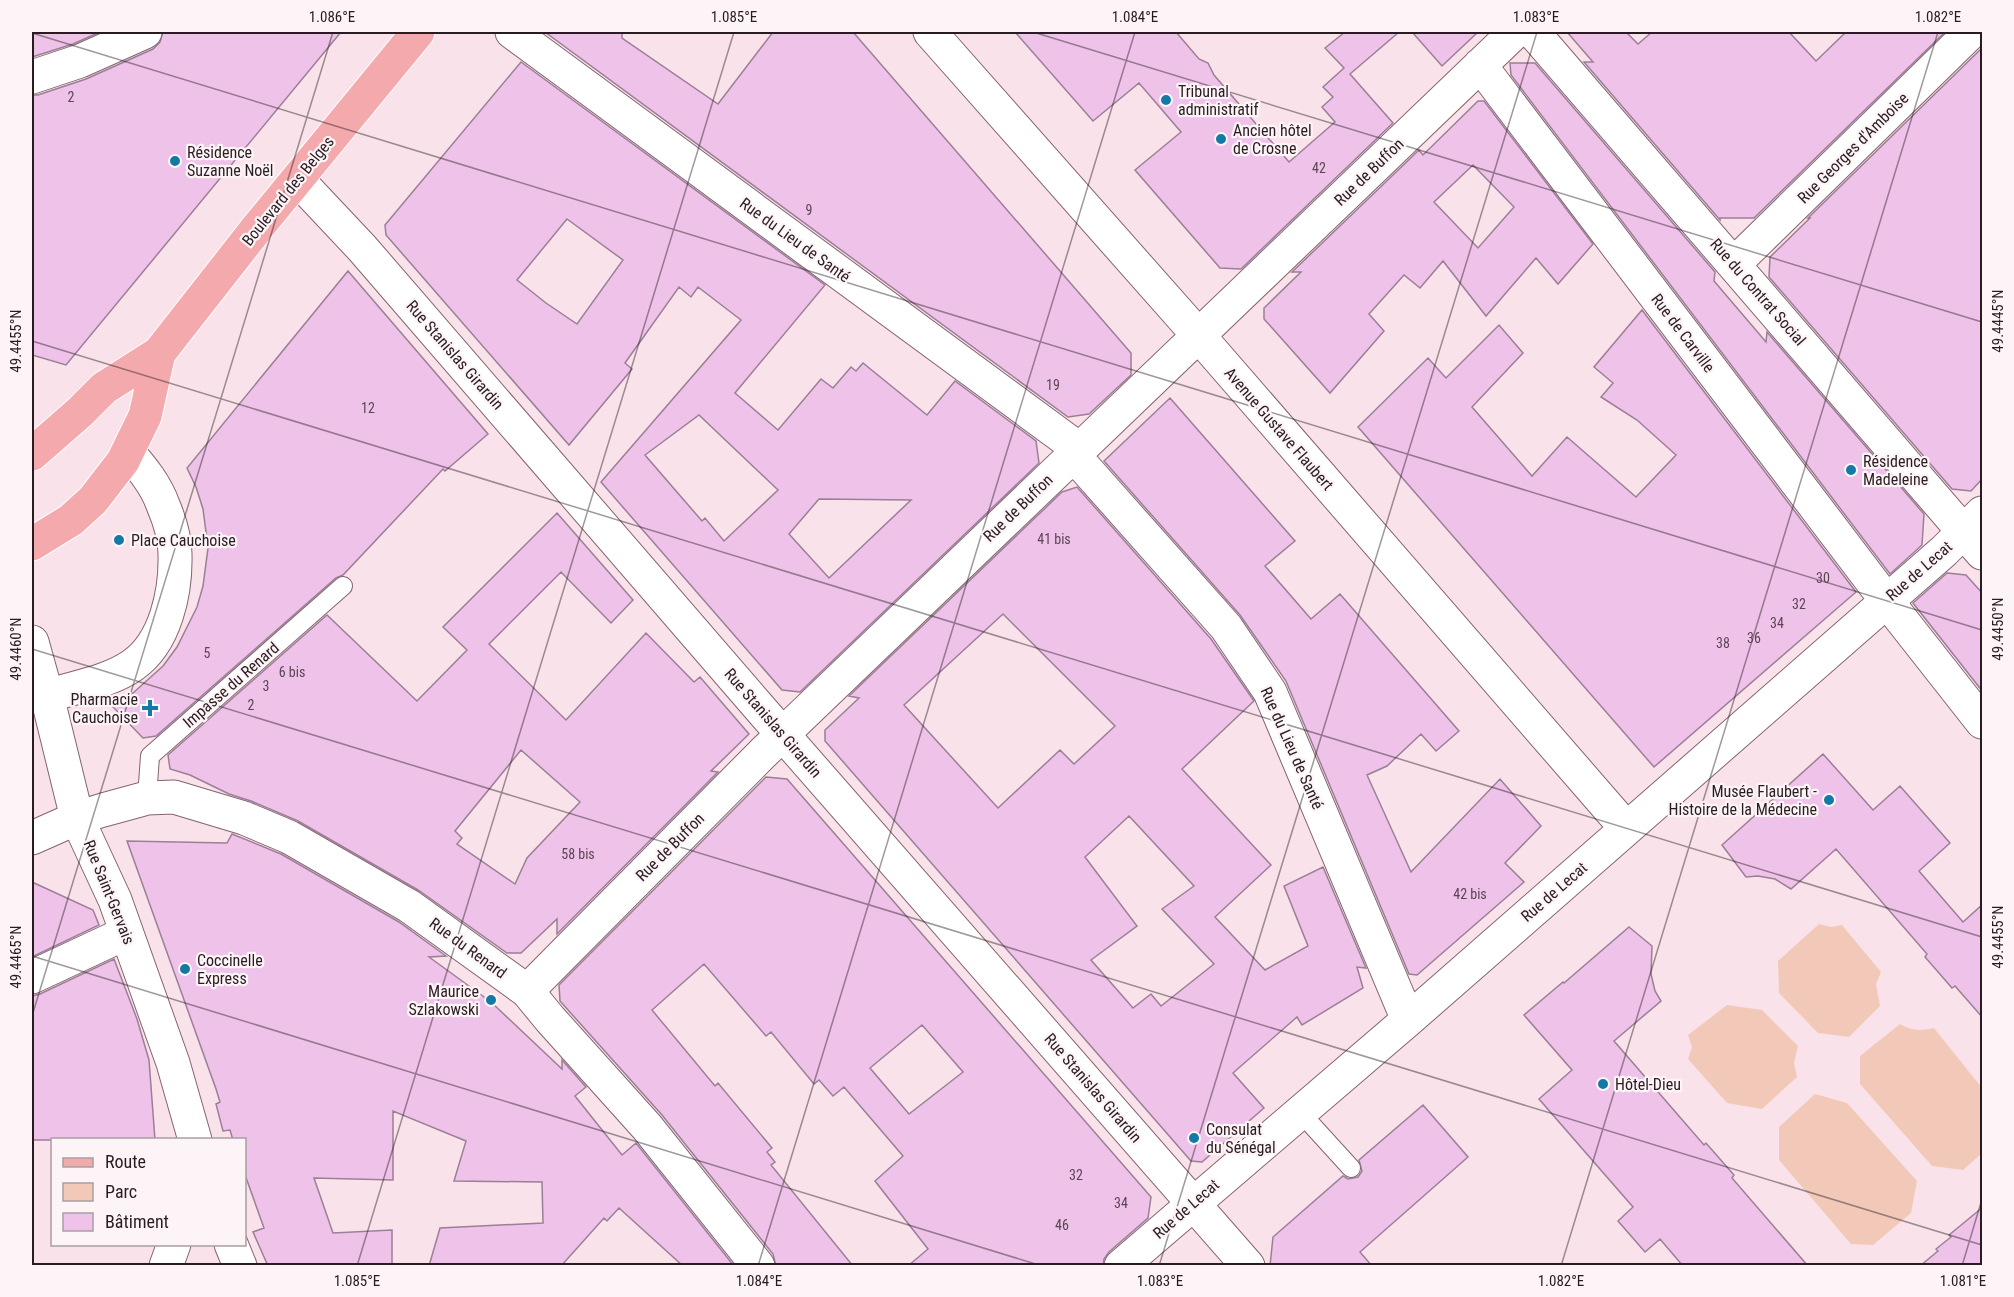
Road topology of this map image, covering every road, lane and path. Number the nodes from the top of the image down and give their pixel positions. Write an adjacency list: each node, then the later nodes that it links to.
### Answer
1 (145, 32): 9 (street)
2 (418, 32): 10 (main road, Boulevard des Belges)
3 (512, 32): 15 (street, Rue du Lieu de Santé)
4 (930, 32): 12 (street, Avenue Gustave Flaubert)
5 (1515, 32): 8 (street, Rue de Buffon)
6 (1533, 32): 11 (street, Rue du Contrat Social)
7 (1971, 32): 11 (street, Rue Georges d'Amboise)
8 (1480, 65): 12 (street, Rue de Buffon); 20 (street, Rue de Carville)
9 (32, 77)
10 (298, 180): 13 (main road, Boulevard des Belges); 24 (street, Rue Stanislas Girardin)
11 (1734, 264): 17 (street, Rue du Contrat Social)
12 (1199, 336): 15 (street, Rue de Buffon); 27 (street, Avenue Gustave Flaubert)
13 (159, 353): 14 (main road, Boulevard des Belges); 16 (main road, Boulevard des Belges)
14 (128, 452): 18 (main road, Boulevard des Belges); 22 (street)
15 (1075, 453): 24 (street, Rue de Buffon); 32 (street, Rue du Lieu de Santé)
16 (32, 454)
17 (1976, 532): 20 (street, Rue de Lecat)
18 (32, 544)
19 (343, 586): 25 (lane, Impasse du Renard)
20 (1886, 600): 23 (street, Rue de Carville); 27 (street, Rue de Lecat)
21 (32, 642): 22 (street, Rue Saint-Gervais)
22 (47, 696): 26 (street, Rue Saint-Gervais)
23 (1983, 722)
24 (783, 734): 31 (street, Rue de Buffon); 36 (street, Rue Stanislas Girardin)
25 (147, 798): 26 (street, Rue du Renard); 31 (street, Rue du Renard)
26 (77, 818): 28 (street, Rue du Renard); 29 (street, Rue Saint-Gervais)
27 (1626, 828): 32 (street, Rue de Lecat)
28 (32, 838)
29 (126, 933): 30 (street); 34 (street, Rue Saint-Gervais)
30 (32, 977)
31 (526, 991): 41 (street, Rue du Renard)
32 (1408, 1020): 33 (street, Rue de Lecat)
33 (1300, 1112): 35 (lane); 36 (street, Rue de Lecat)
34 (194, 1138)
35 (1351, 1168)
36 (1193, 1203): 42 (street, Rue de Lecat); 43 (street, Rue Stanislas Girardin)
37 (174, 1246): 39 (street)
38 (231, 1246): 40 (street)
39 (166, 1266)
40 (240, 1266)
41 (758, 1266)
42 (1121, 1266)
43 (1248, 1266)

